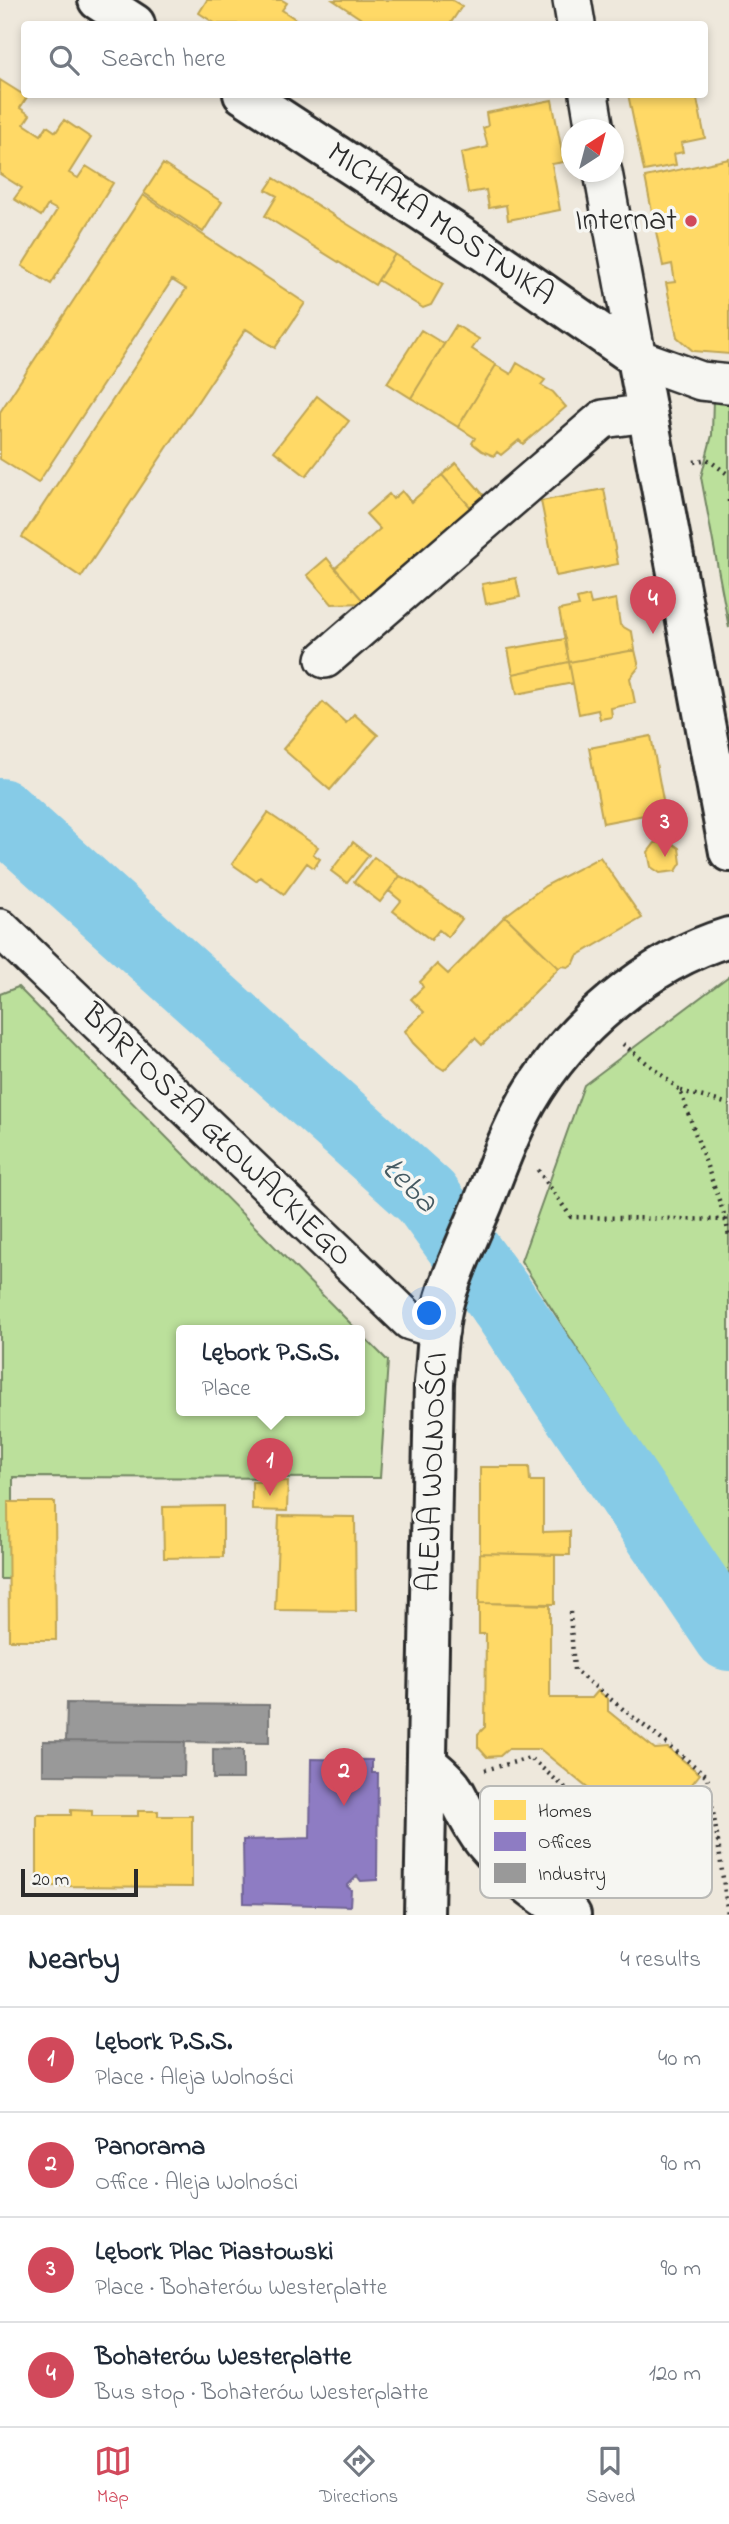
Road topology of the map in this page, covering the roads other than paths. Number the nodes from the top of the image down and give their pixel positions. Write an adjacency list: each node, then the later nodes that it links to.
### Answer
1 (98, 0): 3 (street)
2 (572, 0): 4 (street)
3 (130, 21)
4 (576, 21)
5 (249, 98): 9 (street, MICHAŁA MOSTNIKA)
6 (590, 98): 7 (street)
7 (593, 119)
8 (605, 182): 9 (street)
9 (636, 358): 10 (street); 11 (street)
10 (729, 384)
11 (647, 413): 12 (street); 13 (street)
12 (325, 659)
13 (729, 852)
14 (0, 928): 16 (street, BARTOSZA GŁOWACKIEGO)
15 (729, 937): 16 (street, ALEJA WOLNOŚCI)
16 (442, 1315): 17 (street, ALEJA WOLNOŚCI)
17 (427, 1763): 18 (street); 20 (street, ALEJA WOLNOŚCI)
18 (480, 1836)
19 (547, 1898): 21 (street)
20 (424, 1915)
21 (571, 1915)

